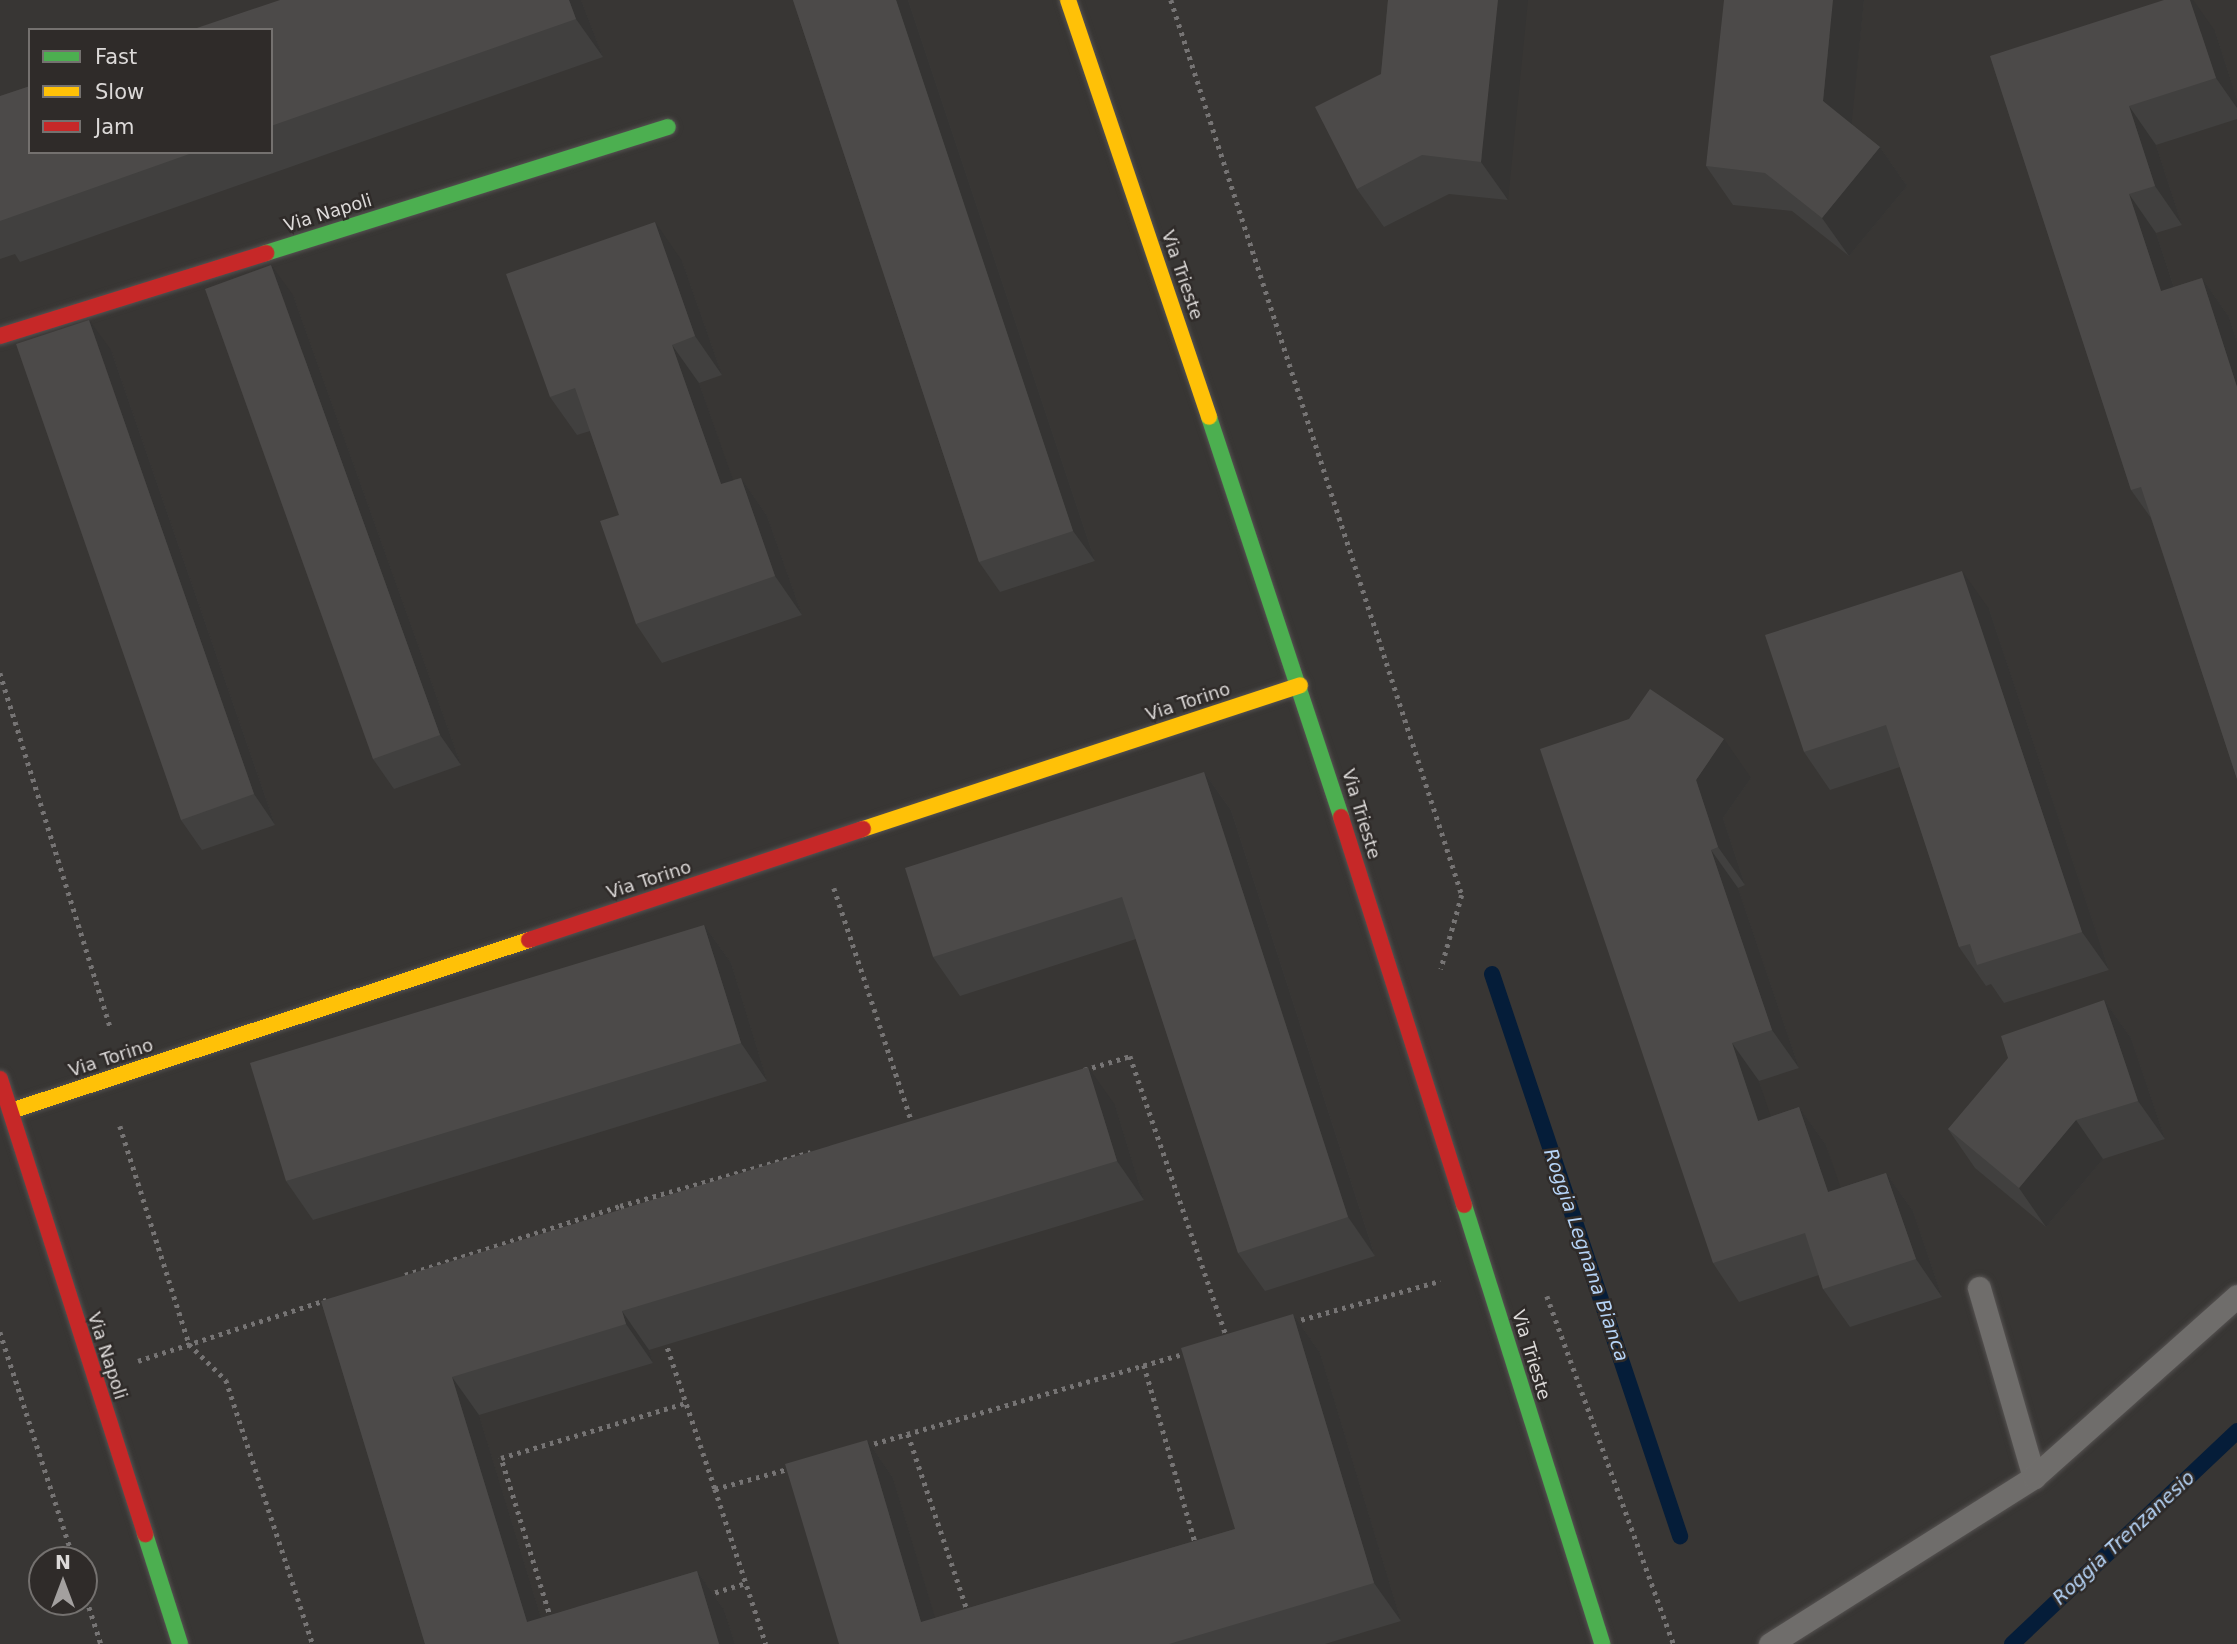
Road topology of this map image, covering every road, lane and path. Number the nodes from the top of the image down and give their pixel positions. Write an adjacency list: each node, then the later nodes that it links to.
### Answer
1 (1068, 0): 6 (street, Via Trieste)
2 (1171, 0): 8 (path)
3 (667, 127): 4 (street, Via Napoli)
4 (0, 336)
5 (0, 673): 11 (path)
6 (1300, 685): 7 (street, Via Torino); 19 (street, Via Trieste)
7 (820, 844): 11 (street, Via Torino); 14 (path)
8 (1438, 979)
9 (1078, 1072): 29 (path)
10 (0, 1079): 12 (street, Via Napoli)
11 (106, 1080): 12 (street, Via Torino); 31 (path)
12 (11, 1111): 35 (street, Via Napoli)
13 (922, 1119): 14 (path)
14 (909, 1124): 15 (path)
15 (896, 1127)
16 (817, 1150): 17 (path)
17 (620, 1206): 18 (path); 20 (path)
18 (625, 1219)
19 (1484, 1268): 26 (path); 53 (street, Via Trieste)
20 (397, 1278)
21 (1979, 1288): 40 (lane)
22 (1545, 1292): 54 (path)
23 (2237, 1296): 40 (lane)
24 (332, 1299): 31 (path)
25 (660, 1324): 36 (path)
26 (1282, 1326)
27 (0, 1332): 32 (path)
28 (1242, 1337): 29 (path)
29 (1228, 1341): 30 (path)
30 (1216, 1344)
31 (189, 1345): 35 (path); 51 (path)
32 (2, 1348): 42 (path)
33 (1192, 1351): 34 (path)
34 (1144, 1365): 37 (path); 43 (path)
35 (93, 1375): 50 (street, Via Napoli)
36 (686, 1403): 41 (path); 48 (path)
37 (908, 1434): 38 (path); 47 (path)
38 (856, 1449)
39 (805, 1464): 41 (path)
40 (2034, 1477): 55 (lane)
41 (715, 1489): 44 (path)
42 (69, 1546)
43 (1199, 1556)
44 (746, 1583): 45 (path); 52 (path)
45 (696, 1598)
46 (92, 1616): 49 (path)
47 (972, 1625)
48 (553, 1627)
49 (101, 1644)
50 (180, 1644)
51 (313, 1644)
52 (766, 1644)
53 (1602, 1644)
54 (1674, 1644)
55 (1770, 1644)

